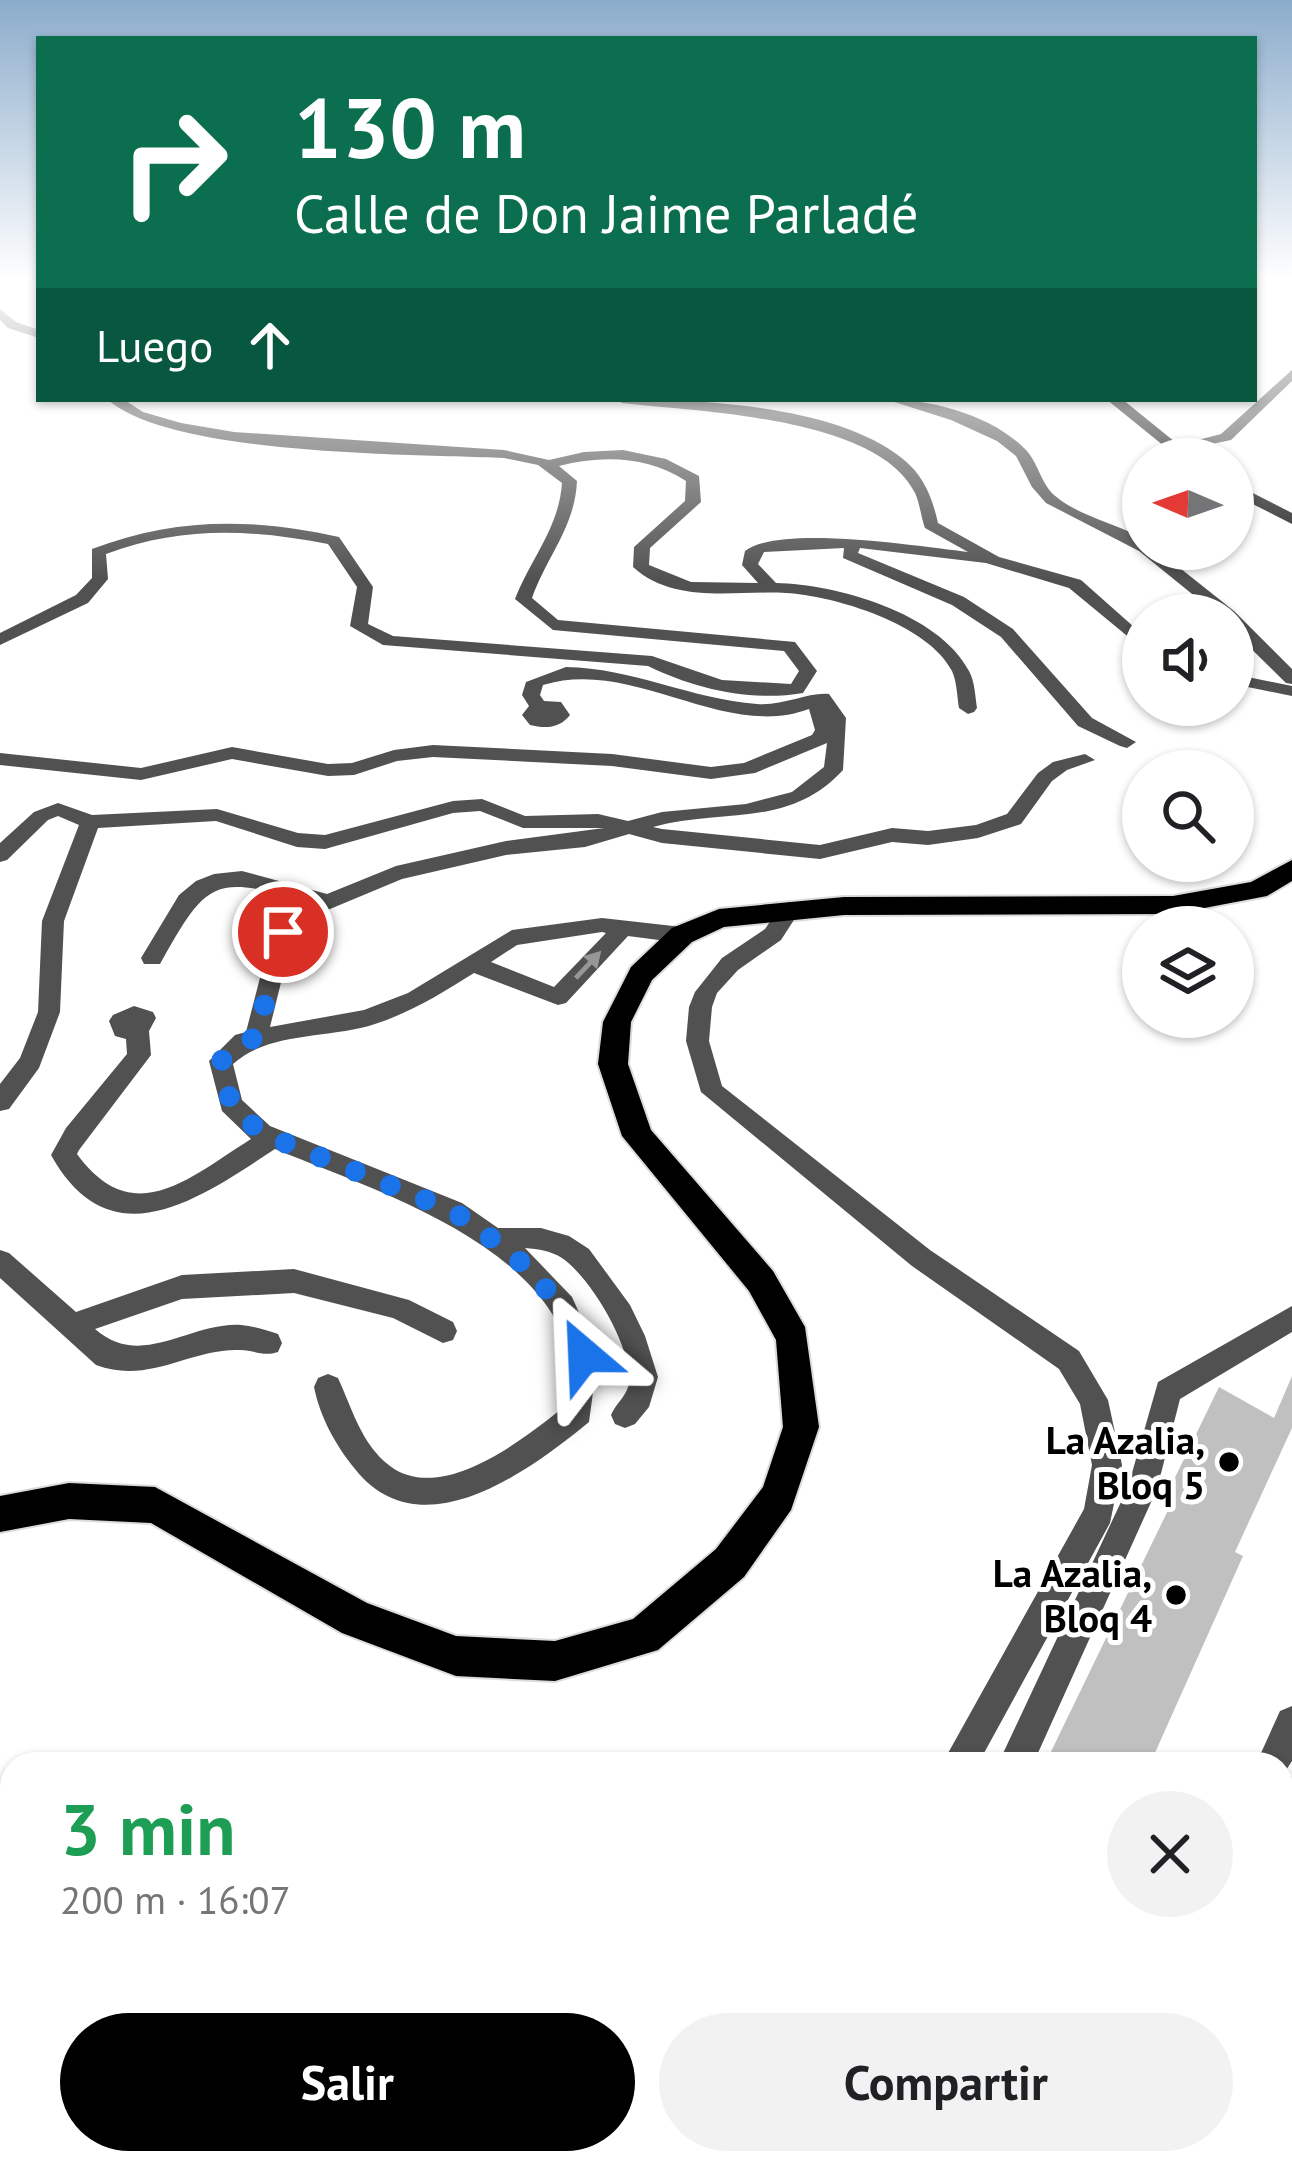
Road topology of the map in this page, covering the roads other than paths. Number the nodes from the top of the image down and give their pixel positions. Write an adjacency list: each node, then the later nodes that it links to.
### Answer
1 (1288, 377): 7 (street)
2 (115, 402): 8 (street)
3 (644, 402): 13 (street)
4 (907, 402): 11 (street)
5 (1117, 402): 6 (street)
6 (1162, 438)
7 (1217, 438)
8 (547, 465): 15 (street); 18 (street)
9 (1254, 499): 10 (street)
10 (1292, 520)
11 (1122, 531)
12 (855, 544): 13 (street); 15 (street); 26 (street)
13 (993, 560): 17 (street)
14 (1171, 570): 16 (street)
15 (771, 588): 25 (street)
16 (1201, 594)
17 (1122, 625)
18 (0, 640)
19 (1254, 642): 20 (street)
20 (1292, 679)
21 (1254, 684): 22 (street)
22 (1292, 691)
23 (816, 703): 24 (street); 27 (street); 30 (street)
24 (538, 706)
25 (968, 708)
26 (1126, 742)
27 (0, 759)
28 (1084, 760): 30 (street)
29 (90, 823): 30 (street); 31 (street); 41 (street)
30 (638, 826): 33 (street)
31 (0, 856)
32 (1292, 869): 34 (main road)
33 (328, 901): 37 (street); 40 (street)
34 (790, 909): 36 (main road); 53 (street)
35 (625, 926): 36 (street); 38 (street); 38 (street, one-way to 35)
36 (682, 935): 51 (main road)
37 (152, 958)
38 (472, 963): 40 (street)
39 (136, 1031): 42 (street)
40 (256, 1038): 42 (street)
41 (0, 1102)
42 (273, 1138): 43 (street)
43 (495, 1240): 49 (street); 50 (street)
44 (0, 1261): 46 (street)
45 (1292, 1318): 54 (street)
46 (72, 1325): 47 (street); 48 (street)
47 (443, 1331)
48 (268, 1343)
49 (328, 1388)
50 (625, 1415)
51 (0, 1514)
52 (1292, 1724): 55 (street)
53 (966, 1752)
54 (1021, 1752)
55 (1279, 1752)

